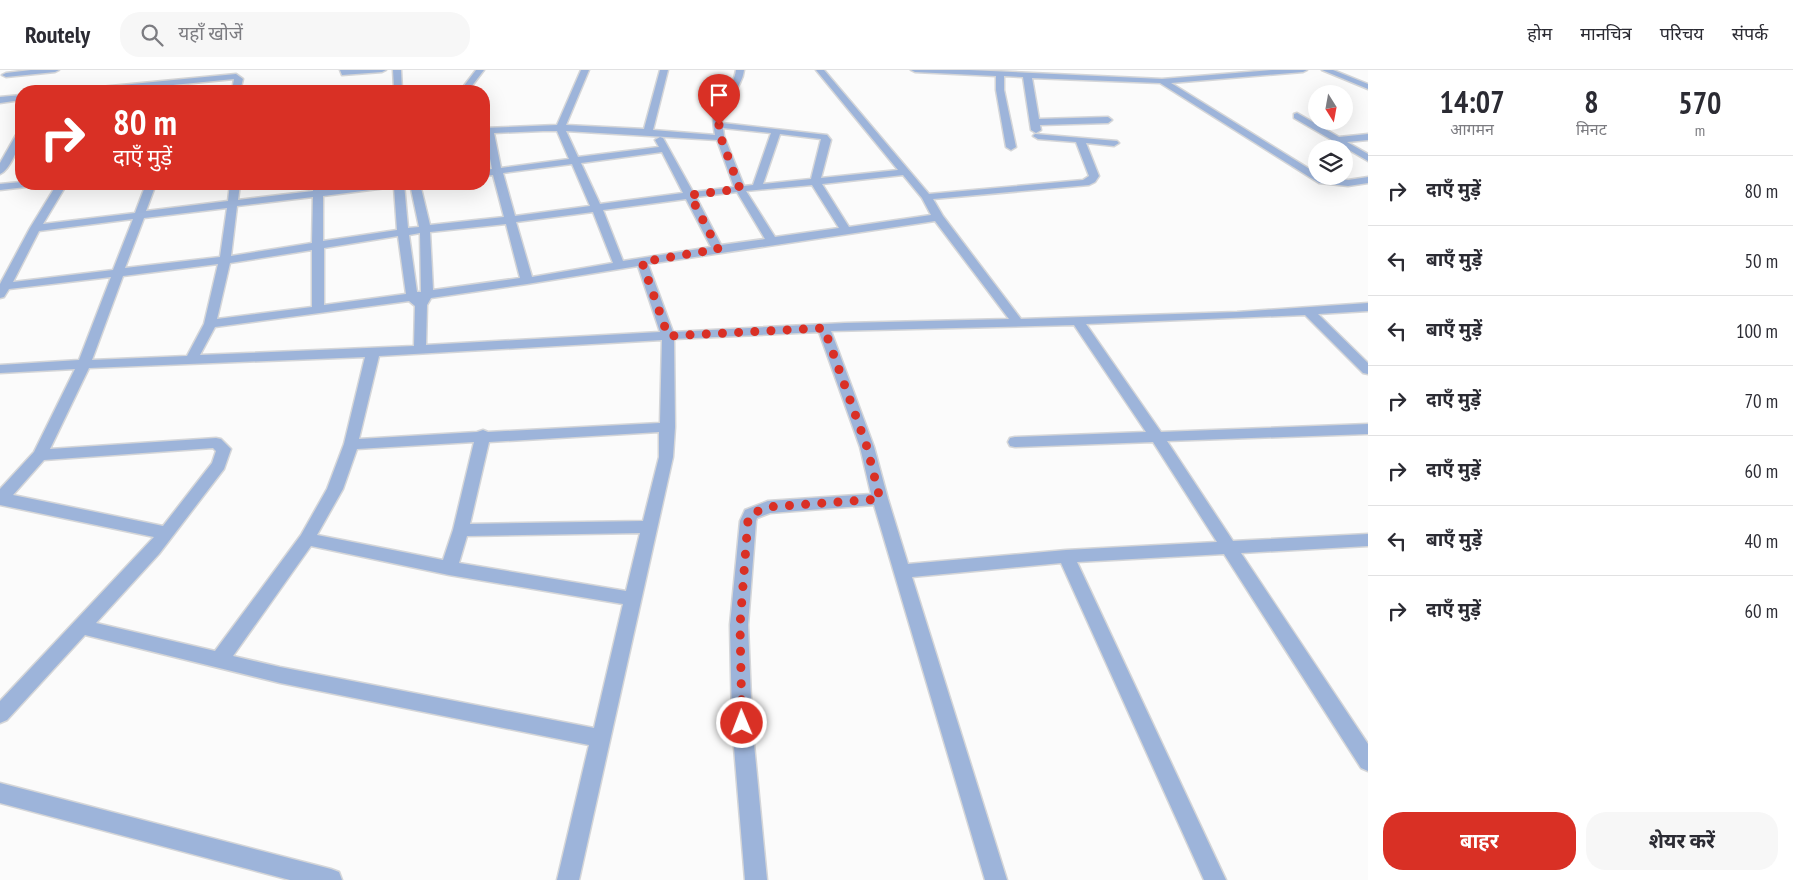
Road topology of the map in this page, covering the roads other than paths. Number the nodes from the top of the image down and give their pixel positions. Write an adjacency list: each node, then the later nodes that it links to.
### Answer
1 (55, 70): 14 (street)
2 (206, 70): 17 (street)
3 (344, 70): 4 (street)
4 (382, 70)
5 (397, 70): 22 (street)
6 (480, 70): 23 (street)
7 (585, 70): 31 (street)
8 (664, 70): 34 (street)
9 (740, 70): 30 (street)
10 (820, 70): 50 (street)
11 (915, 70): 15 (street)
12 (1302, 70): 18 (street)
13 (1326, 70): 24 (street)
14 (6, 74)
15 (1000, 74): 16 (street); 42 (street)
16 (1027, 75): 18 (street); 29 (street)
17 (198, 80): 19 (street); 20 (street); 21 (street)
18 (1162, 81): 51 (street)
19 (162, 85)
20 (194, 85)
21 (238, 85)
22 (398, 85)
23 (469, 85)
24 (1368, 87)
25 (15, 99): 26 (street)
26 (0, 100)
27 (1297, 116): 38 (street)
28 (1108, 120): 29 (street)
29 (1035, 122): 37 (street)
30 (719, 125): 33 (street); 36 (street)
31 (560, 128): 32 (street); 34 (street); 46 (street)
32 (490, 131)
33 (776, 131): 52 (street); 55 (street)
34 (653, 133): 36 (street); 43 (street)
35 (1368, 137): 38 (street)
36 (721, 138): 56 (street)
37 (1080, 140): 39 (street); 65 (street)
38 (1337, 140)
39 (1114, 143)
40 (15, 145): 47 (street)
41 (490, 146): 48 (street)
42 (1011, 147)
43 (663, 148): 46 (street); 64 (street)
44 (1353, 149): 45 (street)
45 (1368, 158)
46 (576, 161): 48 (street); 67 (street)
47 (0, 170)
48 (497, 171): 49 (street); 70 (street)
49 (490, 172)
50 (905, 172): 52 (street); 65 (street)
51 (1368, 180)
52 (815, 182): 55 (street); 73 (street)
53 (15, 185): 54 (street)
54 (0, 187)
55 (757, 187): 56 (street)
56 (740, 189): 64 (street); 75 (street)
57 (58, 190): 71 (street)
58 (148, 190): 68 (street)
59 (234, 190): 66 (street)
60 (306, 190): 66 (street)
61 (317, 190): 76 (street)
62 (399, 190): 74 (street)
63 (416, 190): 72 (street)
64 (690, 195): 67 (street); 77 (street)
65 (926, 198): 69 (street)
66 (231, 203): 68 (street); 78 (street)
67 (597, 208): 70 (street); 80 (street)
68 (138, 214): 71 (street); 81 (street)
69 (938, 217): 73 (street); 88 (street)
70 (510, 220): 72 (street); 82 (street)
71 (35, 228): 83 (street)
72 (425, 229): 74 (street); 84 (street)
73 (846, 232): 75 (street)
74 (403, 233): 76 (street); 84 (street)
75 (772, 241): 77 (street)
76 (319, 246): 78 (street); 86 (street)
77 (718, 249): 79 (street)
78 (225, 260): 81 (street); 90 (street)
79 (642, 262): 80 (street); 92 (street)
80 (619, 265): 82 (street)
81 (118, 273): 83 (street); 96 (street)
82 (527, 281): 84 (street)
83 (2, 290)
84 (420, 299): 86 (street); 93 (street)
85 (1368, 307): 87 (street)
86 (318, 310): 90 (street)
87 (1309, 312): 89 (street); 98 (street)
88 (1017, 321): 89 (street); 91 (street)
89 (1078, 322): 102 (street)
90 (210, 324): 95 (street)
91 (824, 328): 92 (street); 109 (street)
92 (668, 336): 93 (street); 99 (street)
93 (420, 350): 94 (street)
94 (373, 352): 95 (street); 104 (street)
95 (192, 358): 96 (street)
96 (84, 364): 97 (street); 105 (street)
97 (0, 369)
98 (1368, 370)
99 (668, 427): 101 (street); 110 (street)
100 (1368, 429): 102 (street)
101 (482, 435): 104 (street); 111 (street)
102 (1157, 437): 103 (street); 115 (street)
103 (1015, 442)
104 (351, 444): 113 (street)
105 (40, 455): 106 (street); 112 (street)
106 (17, 481): 107 (street); 108 (street)
107 (0, 482)
108 (1, 498): 112 (street)
109 (880, 499): 118 (street); 128 (street)
110 (651, 527): 111 (street); 119 (street)
111 (461, 530): 117 (street)
112 (166, 533): 120 (street)
113 (307, 539): 117 (street); 121 (street)
114 (1368, 540): 115 (street)
115 (1229, 548): 116 (street); 124 (street)
116 (1066, 556): 118 (street); 130 (street)
117 (449, 568): 119 (street)
118 (902, 571): 129 (street)
119 (633, 599): 123 (street)
120 (81, 627): 121 (street); 122 (street)
121 (219, 660): 123 (street)
122 (0, 714)
123 (600, 738): 127 (street)
124 (1368, 761)
125 (0, 793): 126 (street)
126 (331, 880)
127 (568, 880)
128 (756, 880)
129 (996, 880)
130 (1215, 880)

